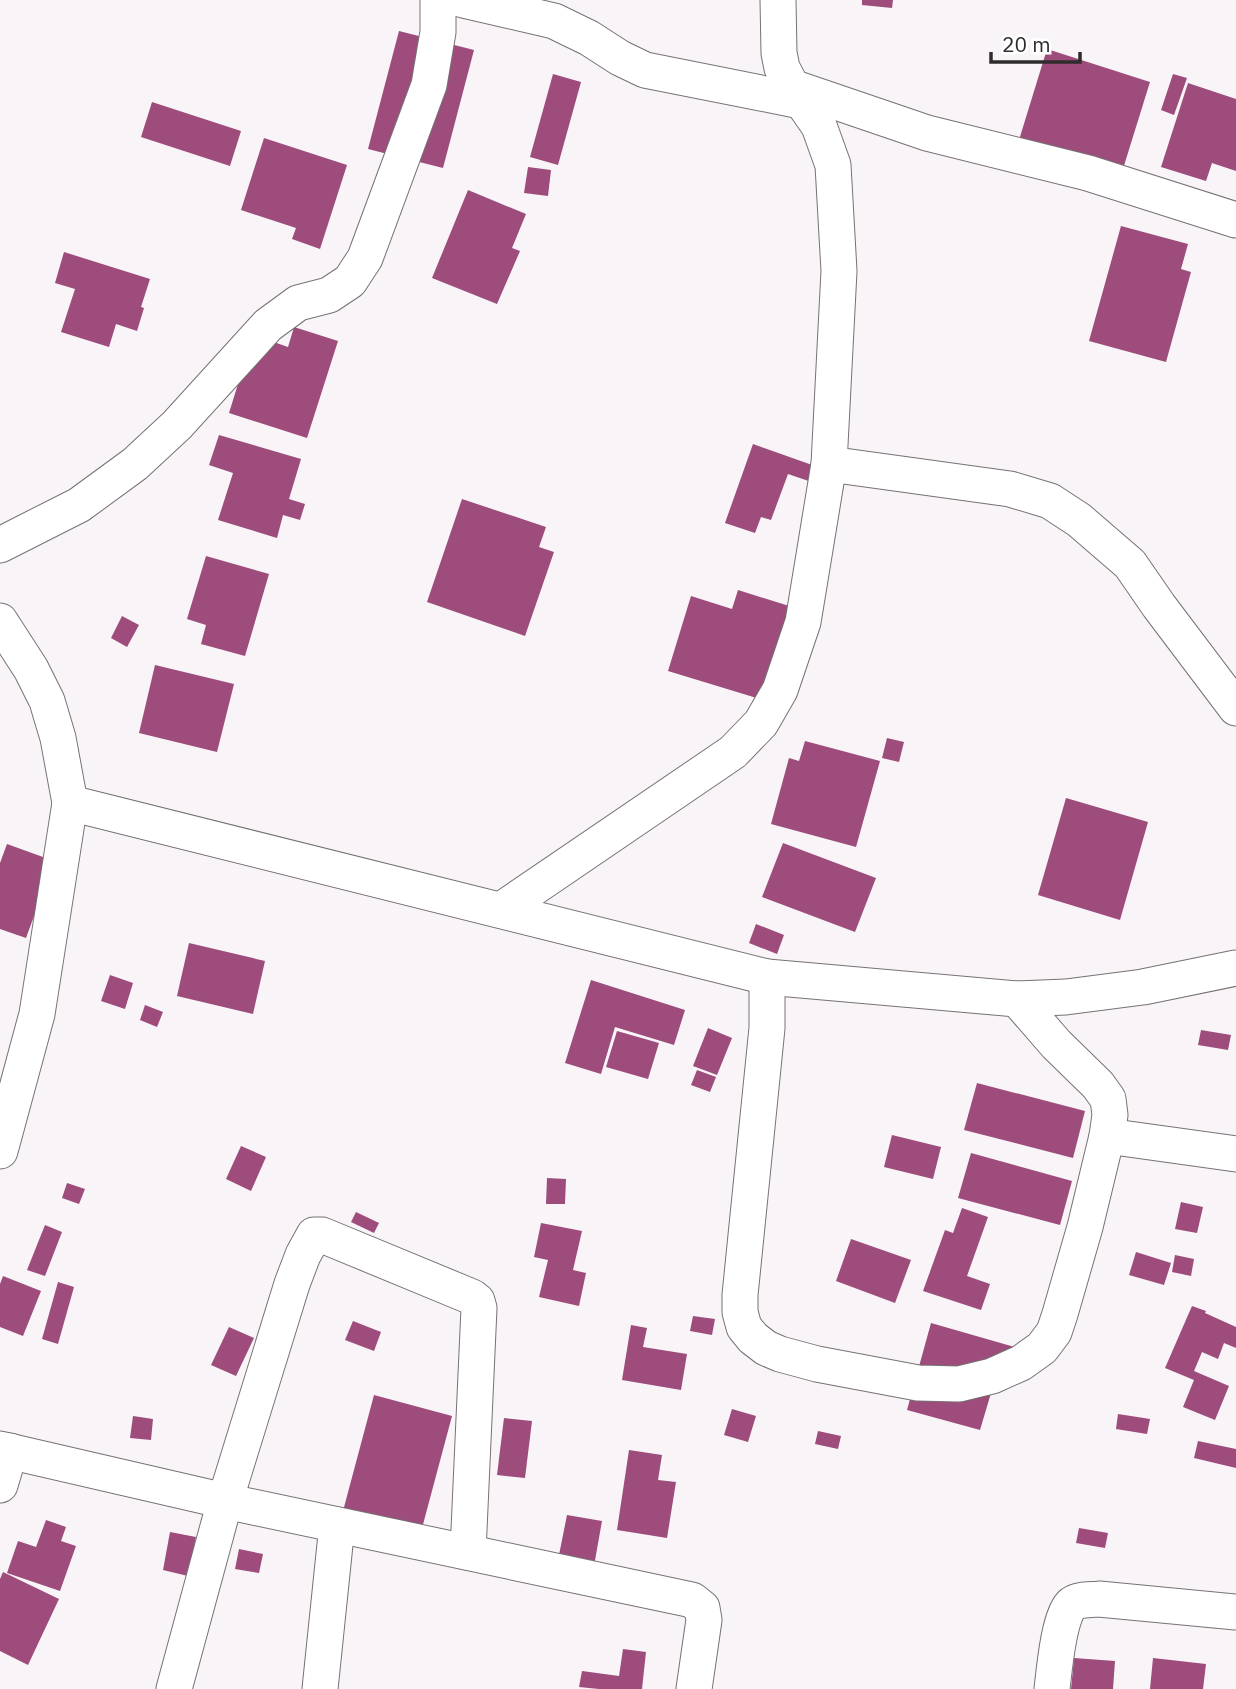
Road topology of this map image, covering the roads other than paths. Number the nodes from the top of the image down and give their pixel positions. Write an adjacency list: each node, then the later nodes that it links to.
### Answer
1 (438, 0): 7 (street)
2 (463, 0): 4 (street)
3 (778, 0): 4 (street)
4 (797, 94): 5 (street); 6 (street)
5 (1236, 220)
6 (829, 464): 9 (street); 11 (street)
7 (0, 545)
8 (0, 621): 10 (street)
9 (1236, 708)
10 (70, 803): 11 (street); 16 (street)
11 (501, 910): 13 (street)
12 (1236, 968): 14 (street)
13 (767, 977): 14 (street); 15 (street)
14 (1017, 999): 15 (street)
15 (1107, 1136): 17 (street)
16 (0, 1151)
17 (1236, 1154)
18 (5, 1450): 19 (street); 20 (street)
19 (0, 1485)
20 (225, 1501): 21 (street); 22 (street); 24 (street)
21 (337, 1525): 22 (street); 25 (street)
22 (468, 1552): 26 (street)
23 (1236, 1612): 27 (street)
24 (174, 1689)
25 (320, 1689)
26 (694, 1689)
27 (1052, 1689)

